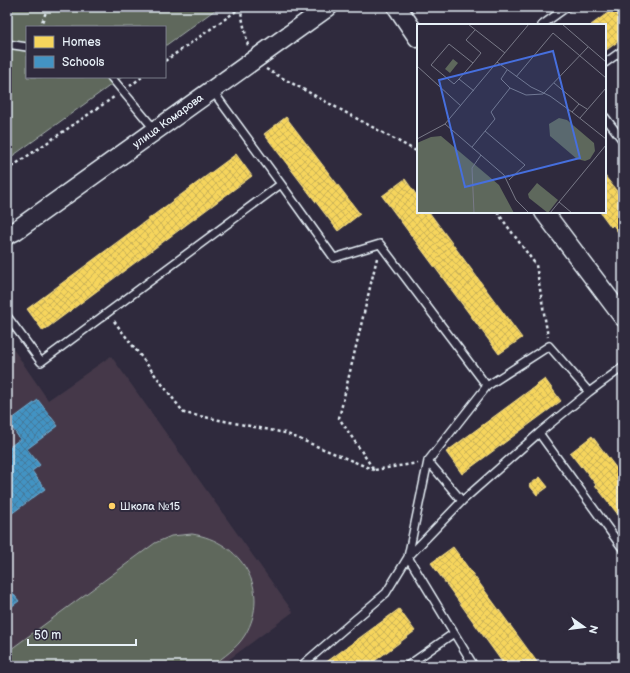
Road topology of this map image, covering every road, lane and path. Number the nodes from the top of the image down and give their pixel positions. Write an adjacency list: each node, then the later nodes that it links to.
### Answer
1 (48, 7): 7 (path)
2 (328, 7): 13 (street, улица Комарова)
3 (397, 7): 8 (street)
4 (567, 7): 6 (lane)
5 (241, 8): 12 (path); 13 (path)
6 (543, 24)
7 (40, 26)
8 (417, 37)
9 (7, 44): 10 (lane)
10 (26, 48)
11 (623, 50): 14 (lane)
12 (166, 60)
13 (252, 61): 18 (street, улица Комарова); 22 (path)
14 (606, 62)
15 (112, 78): 17 (lane)
16 (141, 78): 17 (path)
17 (123, 90): 20 (lane); 23 (path)
18 (212, 90): 20 (street, улица Комарова); 24 (lane)
19 (606, 117): 21 (lane)
20 (155, 130): 27 (street, улица Комарова)
21 (623, 141)
22 (417, 151)
23 (7, 170)
24 (282, 184): 28 (lane); 29 (lane)
25 (498, 213): 32 (path)
26 (545, 213): 31 (street)
27 (7, 235)
28 (380, 244): 34 (lane); 38 (path)
29 (108, 313): 30 (lane); 38 (path)
30 (7, 316)
31 (623, 317)
32 (550, 346): 34 (lane); 35 (lane)
33 (623, 367): 35 (lane)
34 (488, 386): 37 (lane)
35 (589, 392): 36 (lane)
36 (539, 433): 39 (lane); 40 (lane)
37 (428, 461): 38 (path); 39 (lane); 41 (lane)
38 (374, 470)
39 (462, 501): 41 (lane)
40 (623, 549)
41 (408, 556): 42 (lane); 43 (lane)
42 (454, 633): 44 (lane); 45 (lane)
43 (302, 666)
44 (407, 666)
45 (474, 666)

